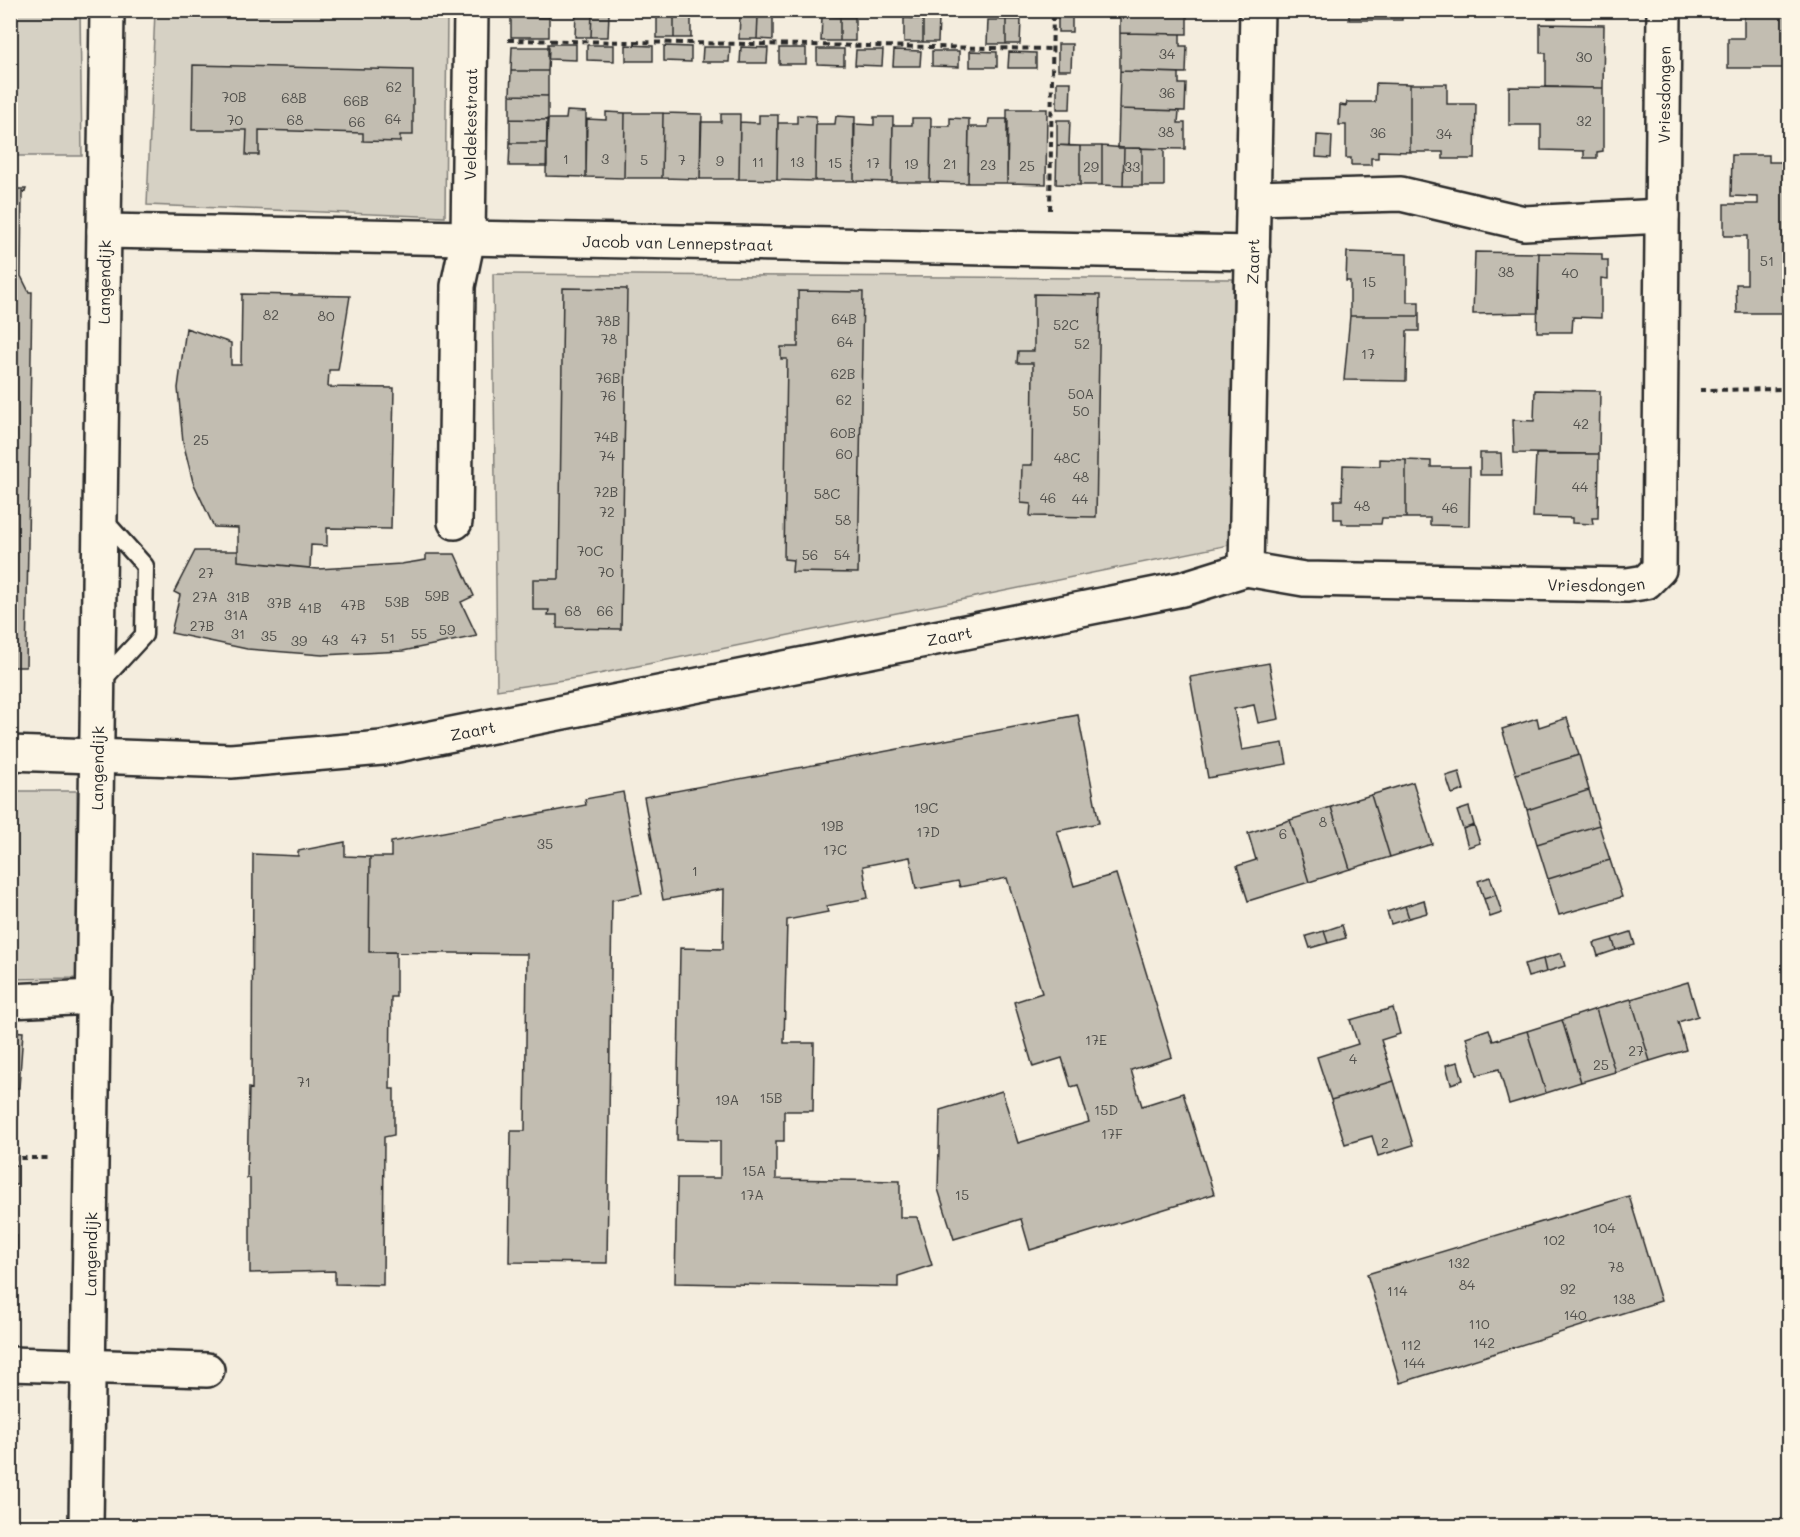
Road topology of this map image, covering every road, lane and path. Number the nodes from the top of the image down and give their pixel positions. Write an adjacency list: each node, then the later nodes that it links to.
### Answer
1 (107, 10): 9 (street, Langendijk)
2 (1053, 10): 6 (path)
3 (1257, 10): 7 (street, Zaart)
4 (1664, 10): 8 (street, Vriesdongen)
5 (471, 25): 6 (path); 10 (street, Veldekestraat)
6 (1052, 49): 11 (path)
7 (1254, 198): 8 (street); 12 (street, Zaart)
8 (1662, 216): 14 (street, Vriesdongen)
9 (104, 231): 10 (street, Jacob van Lennepstraat); 15 (street, Langendijk)
10 (468, 238): 11 (street, Jacob van Lennepstraat); 16 (street)
11 (1050, 249): 12 (street, Jacob van Lennepstraat)
12 (1253, 253): 17 (street, Zaart)
13 (1790, 389): 14 (path)
14 (1661, 390): 17 (street, Vriesdongen)
15 (100, 516): 18 (street, Langendijk); 18 (lane)
16 (455, 522)
17 (1246, 569): 20 (street, Zaart)
18 (98, 685): 20 (street, Langendijk)
19 (10, 753): 20 (street, Zaart)
20 (97, 755): 21 (street, Langendijk)
21 (94, 998): 22 (street); 24 (street, Langendijk)
22 (10, 1001)
23 (10, 1364): 24 (street)
24 (89, 1365): 25 (street); 26 (street, Langendijk)
25 (207, 1370)
26 (86, 1527)

